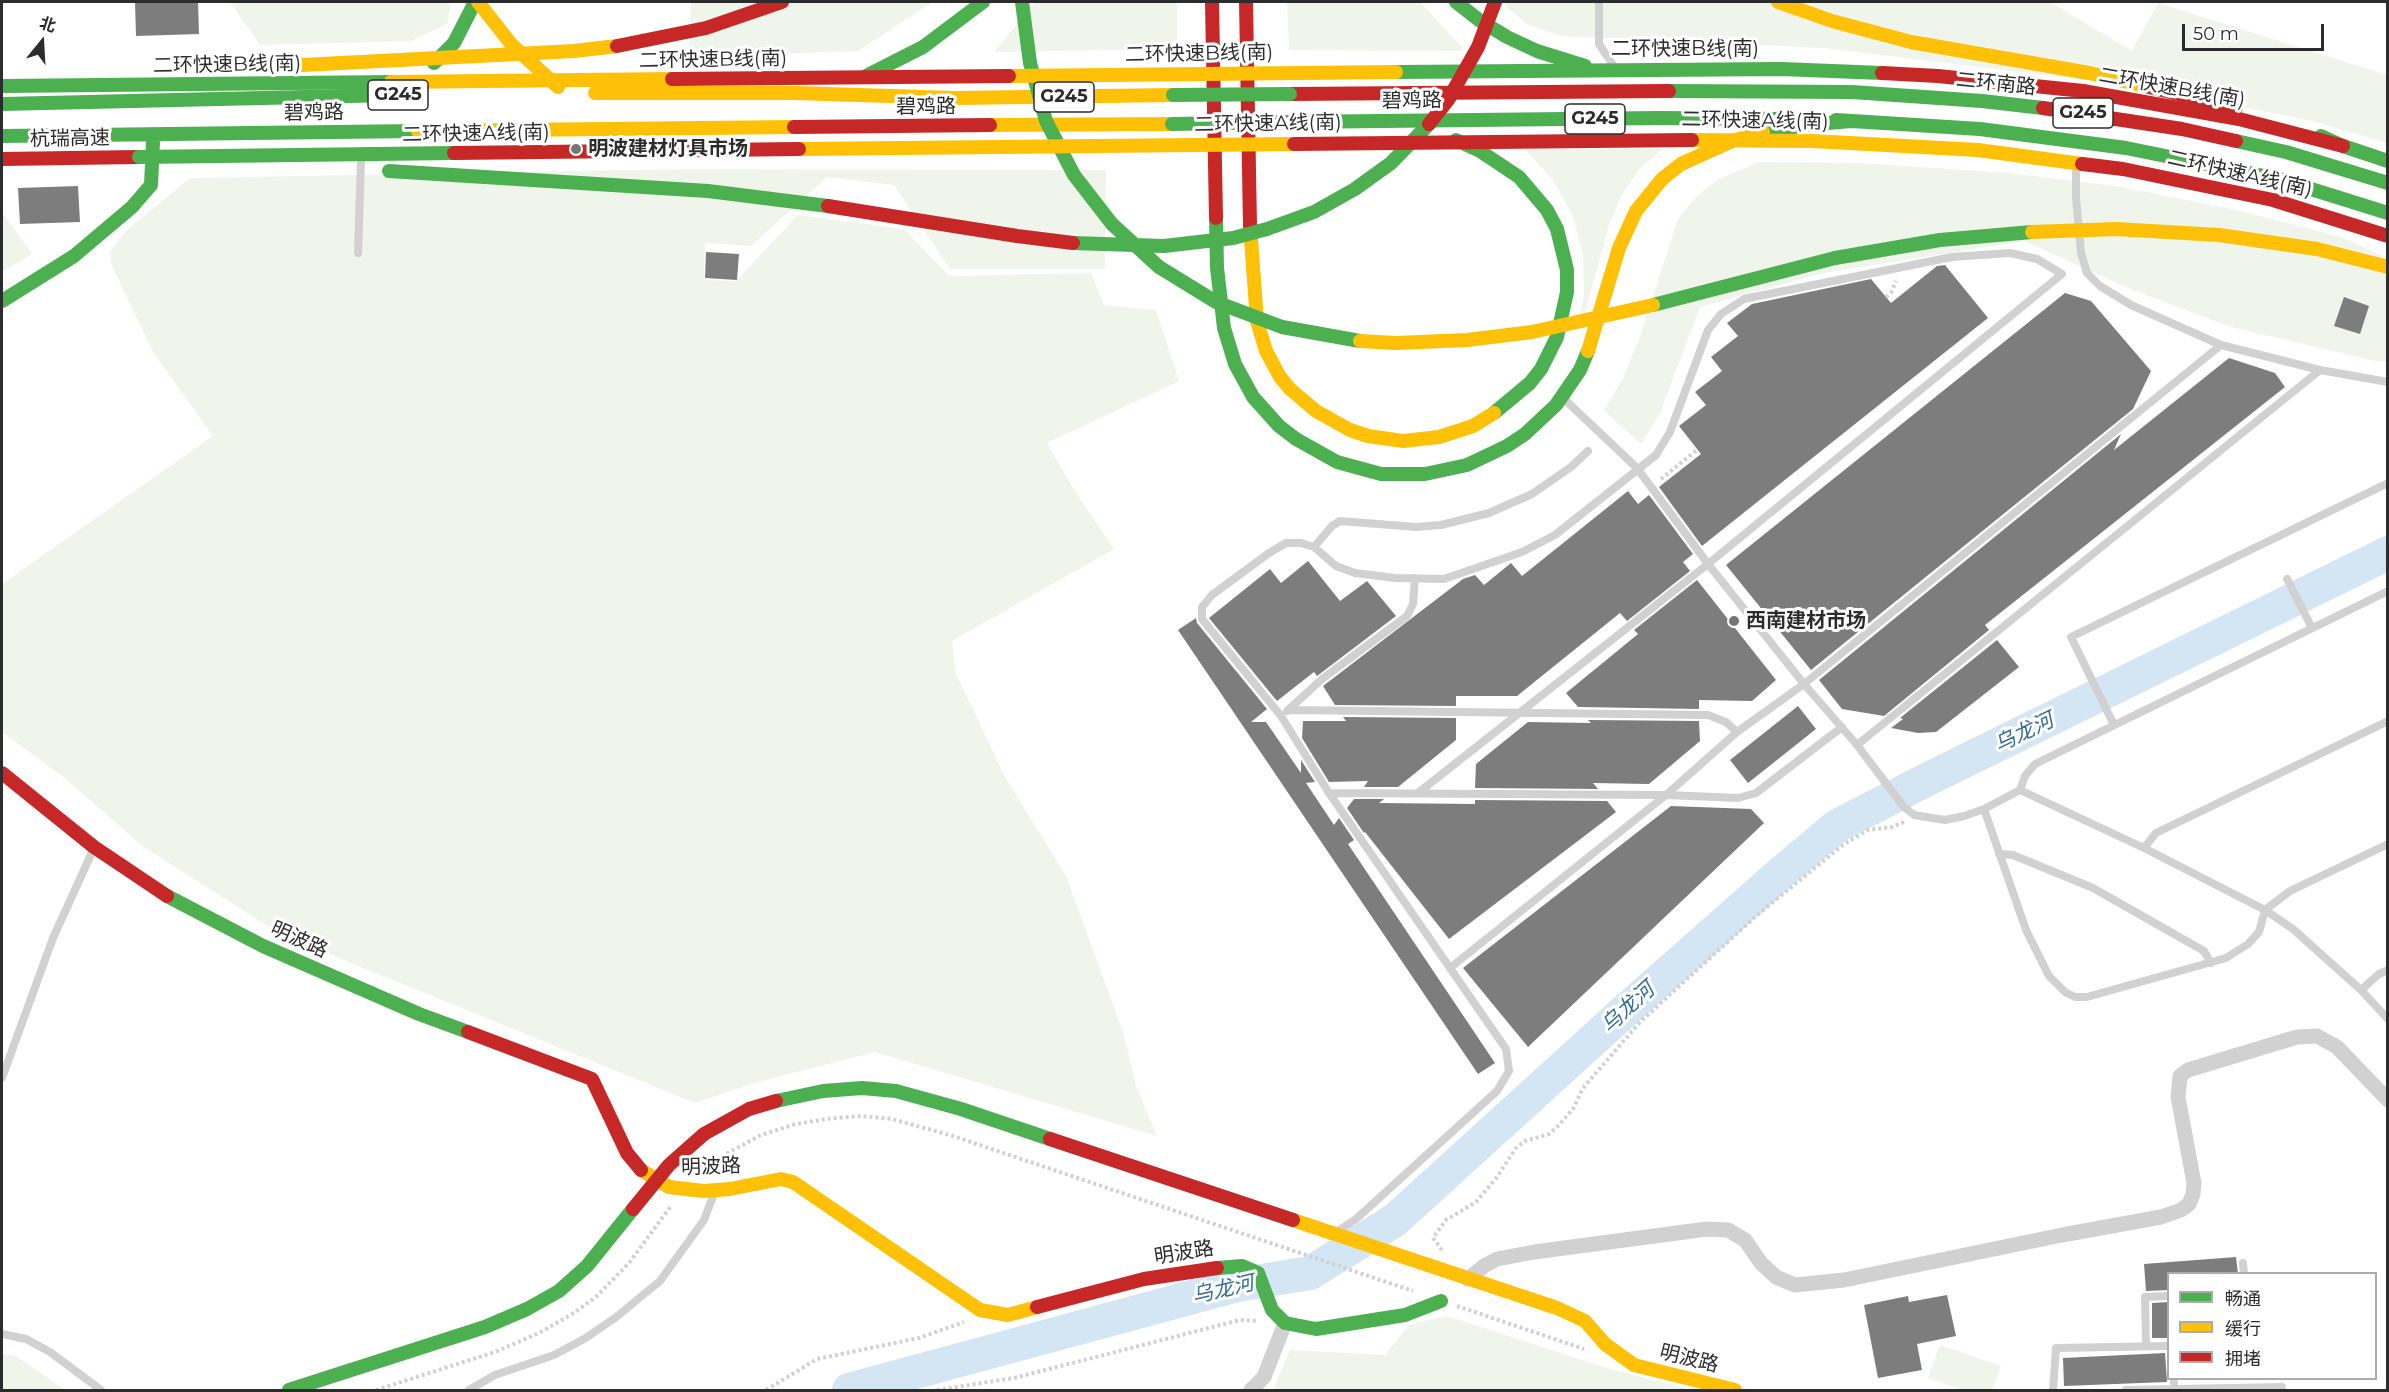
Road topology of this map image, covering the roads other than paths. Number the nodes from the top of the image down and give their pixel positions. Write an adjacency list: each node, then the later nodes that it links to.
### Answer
1 (476, 2): 17 (main road); 19 (main road)
2 (782, 2): 11 (main road, bridge)
3 (983, 2): 18 (main road)
4 (1022, 2): 35 (main road, bridge)
5 (1212, 2): 40 (main road)
6 (1246, 2): 21 (main road)
7 (1456, 2): 13 (main road)
8 (1496, 2): 28 (main road, bridge)
9 (1599, 2): 13 (lane)
10 (1778, 2): 27 (main road, bridge)
11 (266, 67)
12 (202, 70): 14 (main road)
13 (1619, 74): 16 (main road)
14 (2, 79)
15 (2, 86): 27 (main road, 二环快速B线(南), bridge)
16 (1771, 90): 18 (main road, 碧鸡路 / G245, bridge); 31 (main road, 二环南路 / G245)
17 (566, 93): 18 (main road, 碧鸡路 / G245); 19 (main road, 碧鸡路 / G245)
18 (795, 93)
19 (404, 95): 20 (main road, 碧鸡路 / G245)
20 (2, 104)
21 (1339, 121): 22 (main road, 碧鸡路 / G245); 23 (main road, 碧鸡路 / G245, bridge)
22 (1851, 121): 26 (main road, G245); 40 (main road)
23 (361, 132): 24 (main road, 碧鸡路 / G245); 34 (lane)
24 (153, 134): 25 (main road, 碧鸡路 / G245); 36 (main road)
25 (2, 136)
26 (2077, 136): 32 (main road, G245); 37 (lane)
27 (2343, 146): 30 (main road, 二环快速B线(南))
28 (139, 157): 29 (main road, 杭瑞高速); 33 (main road, 二环快速A线(南), bridge)
29 (2, 159)
30 (2388, 161)
31 (2388, 183)
32 (2388, 213)
33 (2388, 236)
34 (358, 253)
35 (2388, 267)
36 (2, 301)
37 (2222, 345): 38 (lane); 50 (lane)
38 (2320, 370): 39 (lane); 58 (lane)
39 (2388, 382)
40 (1562, 397): 42 (lane)
41 (1588, 451): 44 (lane)
42 (1637, 468): 45 (lane); 45 (lane); 46 (lane)
43 (2388, 483): 55 (lane)
44 (1314, 547): 46 (lane); 53 (lane)
45 (1708, 564): 50 (lane); 52 (lane)
46 (1415, 578): 51 (lane)
47 (2287, 579): 49 (lane)
48 (2388, 591): 49 (lane)
49 (2312, 628): 55 (lane)
50 (1804, 684): 56 (lane); 57 (lane)
51 (1289, 710): 52 (lane); 53 (lane)
52 (1522, 711): 57 (lane); 62 (lane)
53 (1281, 716): 61 (lane)
54 (2388, 721): 67 (lane)
55 (2114, 725): 60 (lane)
56 (1842, 727): 58 (lane); 63 (lane)
57 (1737, 732): 63 (lane)
58 (1857, 745): 64 (lane)
59 (2, 773): 66 (main road, 明波路)
60 (2020, 790): 64 (lane); 67 (lane)
61 (1329, 793): 62 (lane); 71 (lane)
62 (1418, 793): 63 (lane)
63 (1666, 795): 71 (lane)
64 (1984, 808): 68 (lane)
65 (2388, 844): 69 (lane)
66 (94, 847): 75 (lane); 77 (main road, 明波路)
67 (2144, 848): 69 (lane)
68 (2000, 854): 70 (lane); 70 (lane)
69 (2265, 910): 70 (lane); 73 (lane)
70 (2211, 963)
71 (1450, 968): 79 (lane)
72 (2388, 970): 73 (lane)
73 (2361, 990): 74 (lane)
74 (2388, 1019)
75 (2, 1078)
76 (2388, 1100): 82 (street)
77 (656, 1180): 78 (main road, 明波路); 79 (main road); 91 (main road)
78 (716, 1190): 85 (main road, 明波路); 92 (lane)
79 (1337, 1234): 82 (main road)
80 (2243, 1263): 81 (lane)
81 (2244, 1272)
82 (1468, 1279): 94 (main road, 明波路)
83 (2167, 1296): 87 (lane)
84 (1441, 1301): 85 (main road)
85 (1285, 1323): 93 (street)
86 (2, 1334): 90 (lane)
87 (2146, 1346): 88 (lane); 95 (lane)
88 (2167, 1346)
89 (2281, 1385): 97 (lane)
90 (101, 1390)
91 (289, 1390)
92 (469, 1390)
93 (1251, 1390)
94 (1735, 1390)
95 (2053, 1390)
96 (2126, 1390): 97 (lane)
97 (2174, 1390)

